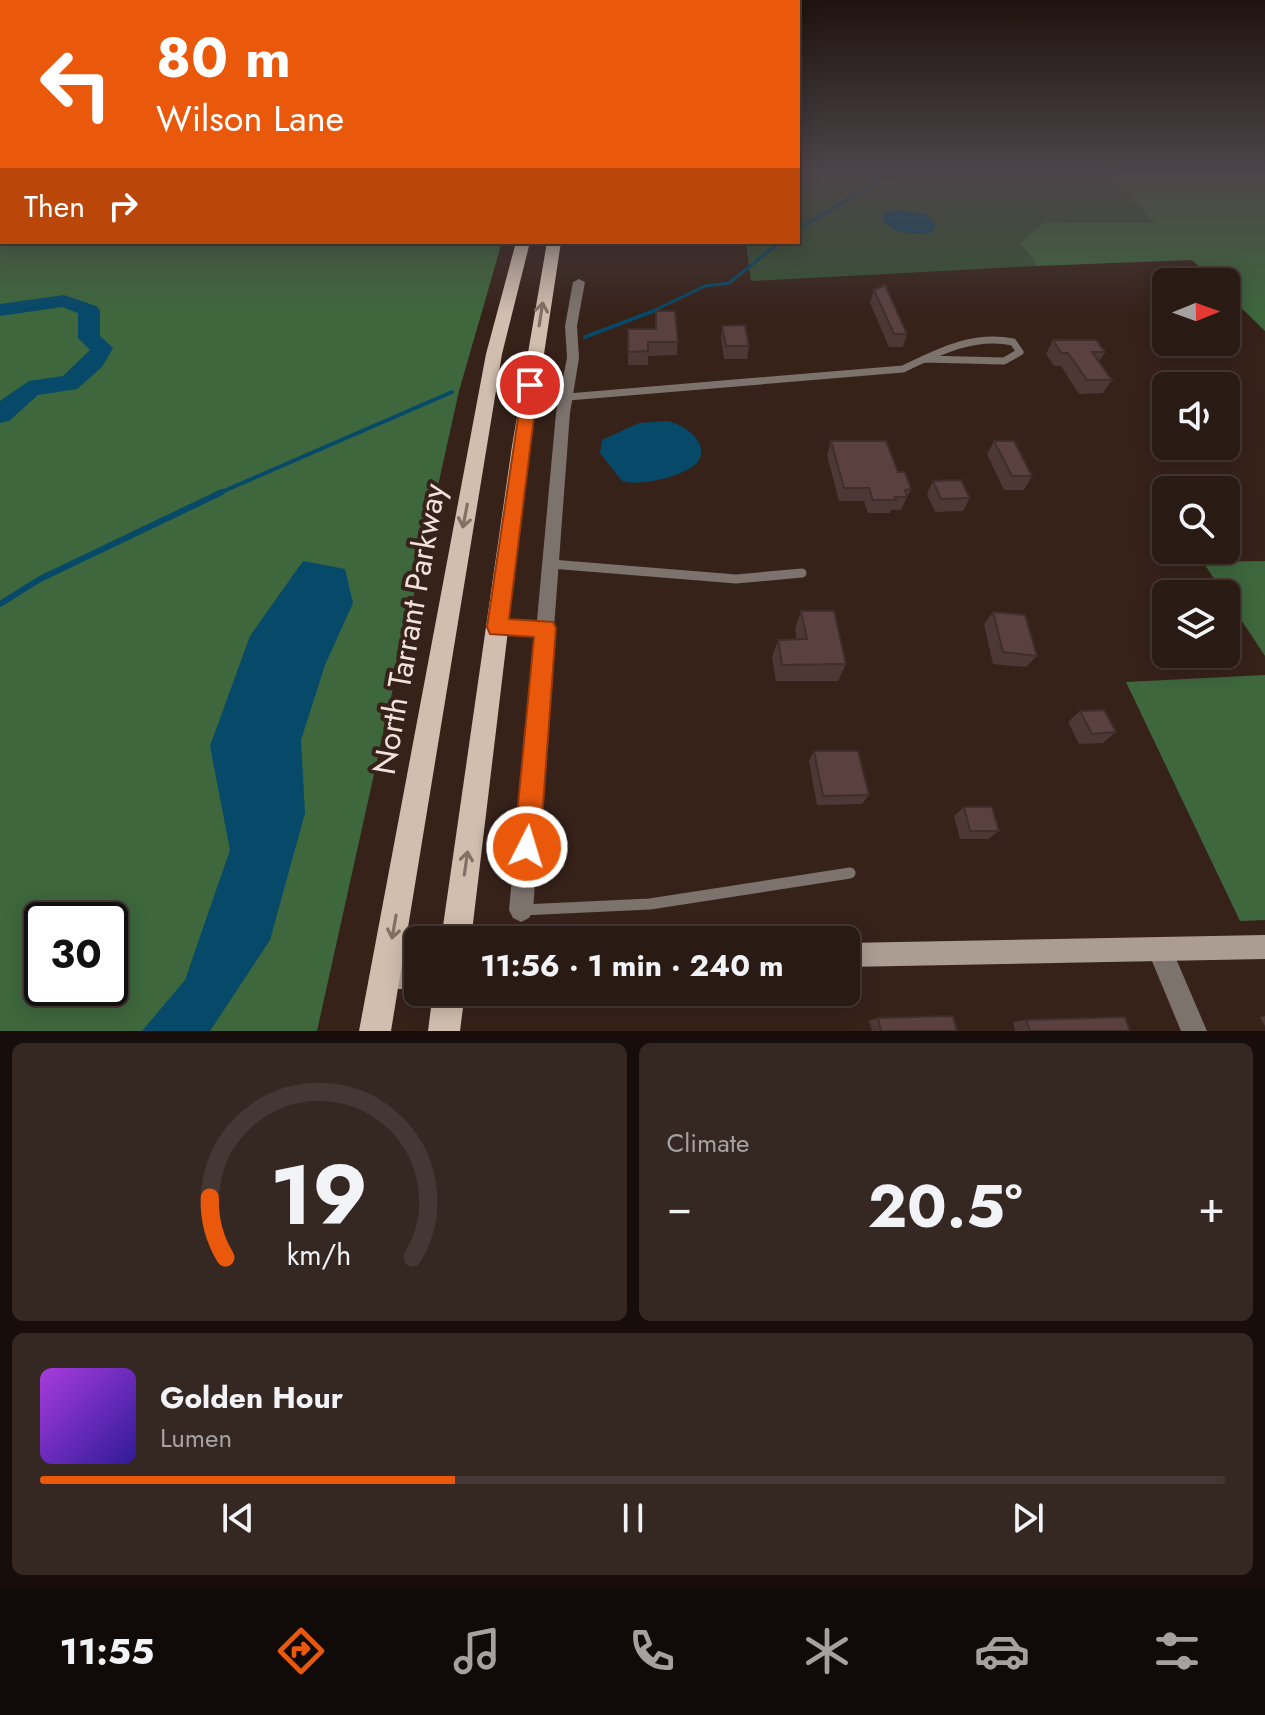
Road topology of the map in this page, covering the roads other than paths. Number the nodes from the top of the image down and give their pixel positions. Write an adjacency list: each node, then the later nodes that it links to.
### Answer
1 (522, 244): 16 (main road, North Tarrant Parkway, one-way to 16)
2 (554, 244): 8 (main road, one-way to 2)
3 (579, 282): 5 (street)
4 (924, 359): 4 (lane); 5 (lane)
5 (568, 397): 6 (street)
6 (551, 564): 7 (lane); 9 (street)
7 (802, 573)
8 (497, 627): 9 (street); 12 (main road, one-way to 8)
9 (545, 628): 11 (street)
10 (850, 873): 11 (lane)
11 (521, 910)
12 (458, 926)
13 (1265, 947): 14 (main road)
14 (1159, 949): 15 (main road); 21 (street)
15 (860, 955)
16 (386, 977): 17 (main road); 19 (main road, North Tarrant Parkway)
17 (404, 977)
18 (447, 1006): 20 (main road)
19 (375, 1031)
20 (444, 1031)
21 (1194, 1031)

